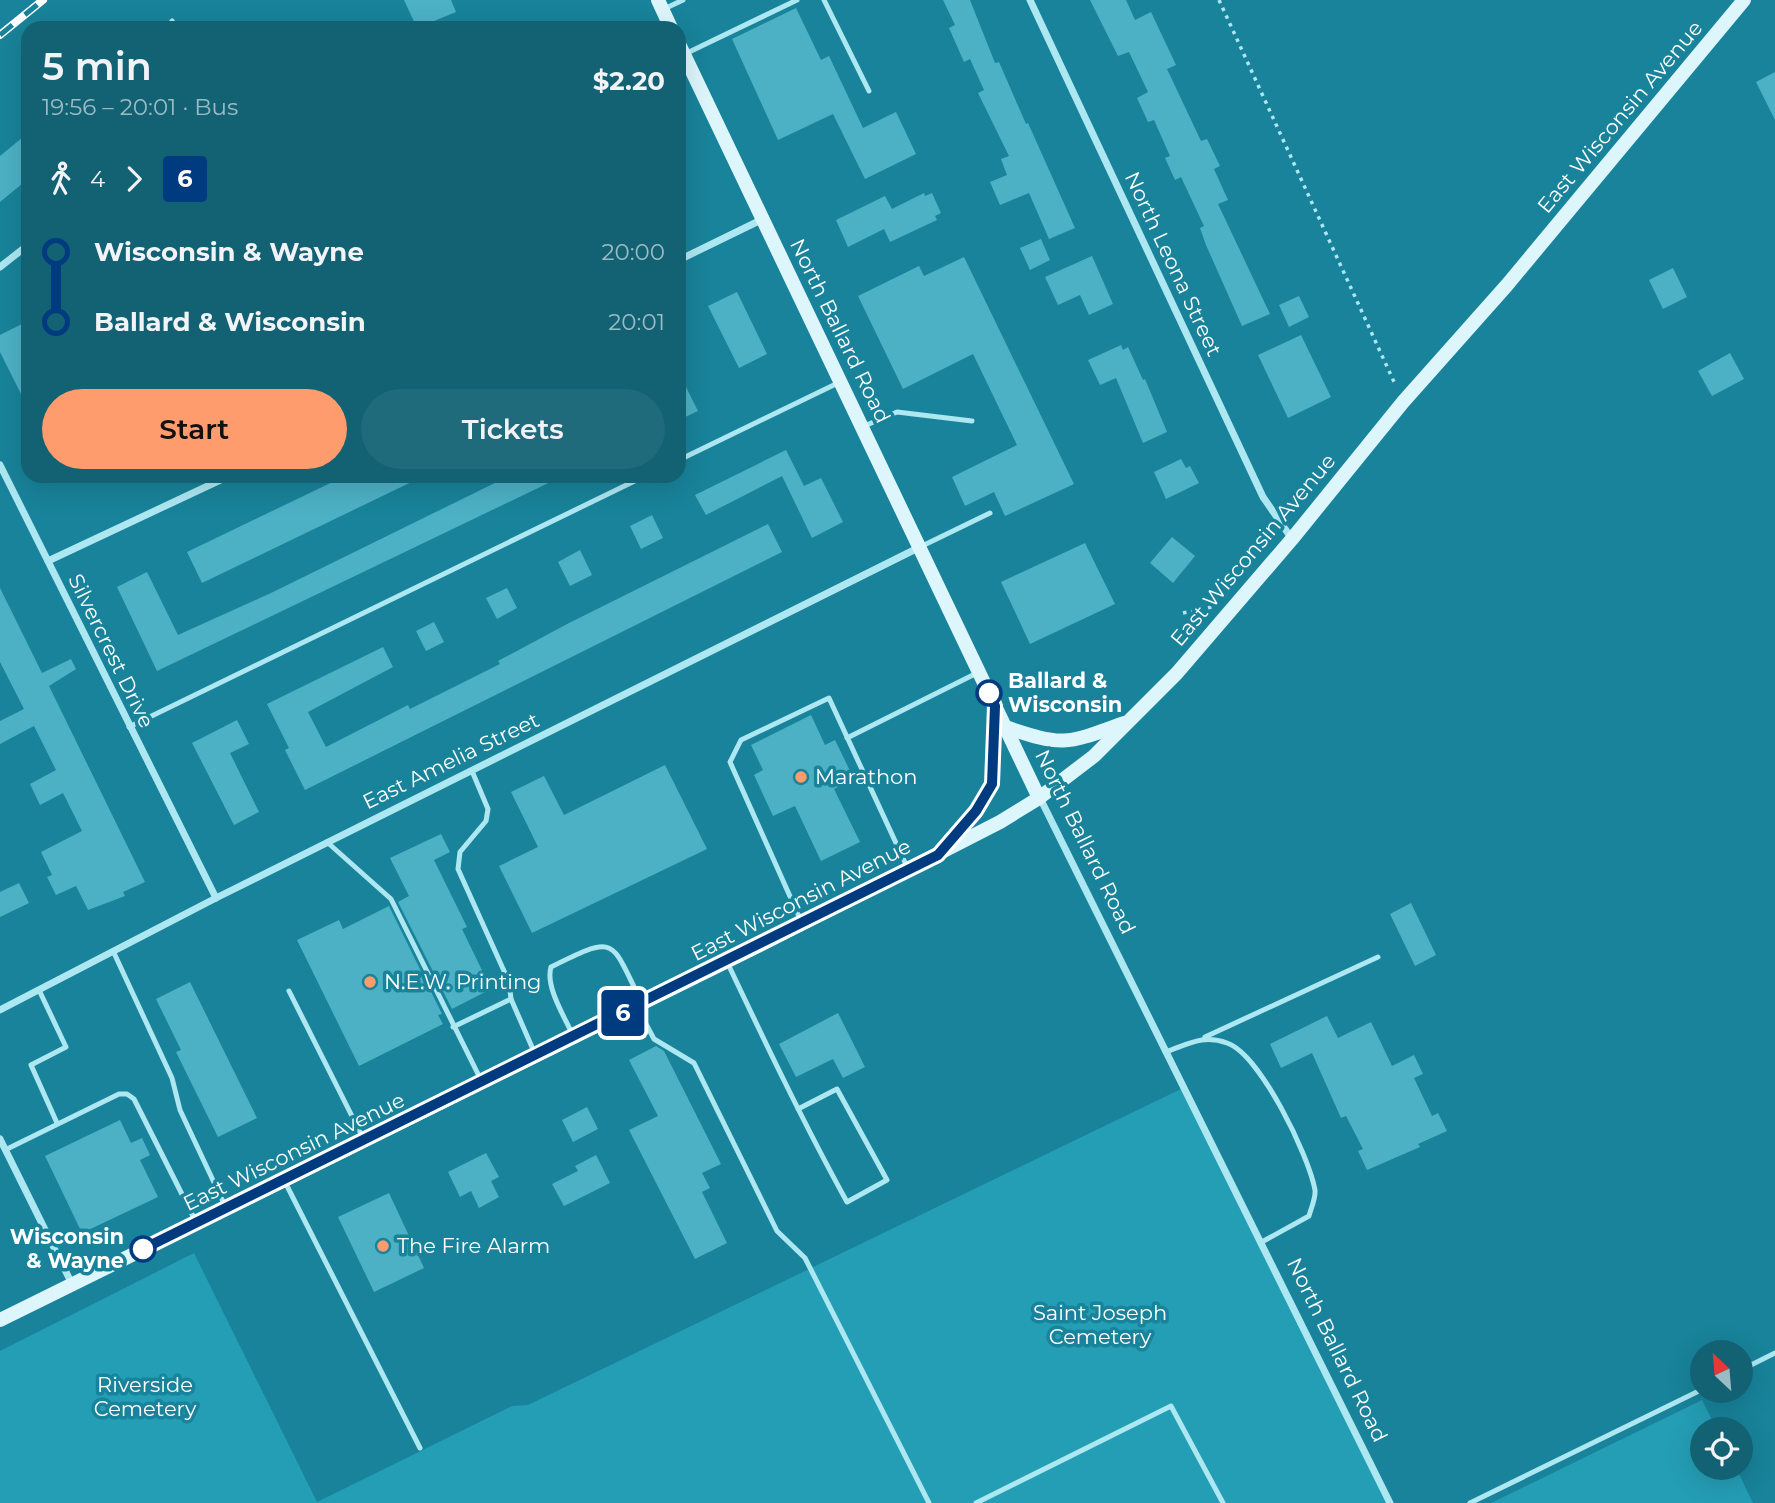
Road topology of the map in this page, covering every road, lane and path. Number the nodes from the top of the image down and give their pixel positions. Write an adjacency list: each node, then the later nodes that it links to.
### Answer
1 (683, 0): 7 (lane)
2 (797, 0): 9 (lane)
3 (824, 0): 11 (lane)
4 (1030, 0): 25 (street, North Leona Street)
5 (1219, 0): 17 (path)
6 (1744, 0): 17 (main road, East Wisconsin Avenue)
7 (660, 5): 8 (main road)
8 (668, 21)
9 (686, 47)
10 (686, 59): 12 (main road, North Ballard Road)
11 (869, 90)
12 (763, 219): 14 (street); 16 (main road, North Ballard Road)
13 (21, 250): 15 (street)
14 (686, 257)
15 (0, 267)
16 (840, 382): 19 (main road, North Ballard Road); 20 (lane)
17 (1403, 402): 25 (main road, East Wisconsin Avenue)
18 (972, 421): 19 (lane)
19 (862, 427): 26 (main road, North Ballard Road)
20 (686, 457)
21 (0, 464): 27 (street)
22 (214, 483): 27 (street, Silvercrest Drive)
23 (631, 483): 31 (lane)
24 (989, 513): 26 (lane)
25 (1292, 539): 30 (main road, East Wisconsin Avenue)
26 (920, 547): 28 (main road, North Ballard Road); 34 (street, East Amelia Street)
27 (48, 561): 31 (street, Silvercrest Drive)
28 (979, 672): 29 (main road, North Ballard Road); 33 (lane)
29 (995, 706): 32 (main road, North Ballard Road); 37 (main road)
30 (1132, 720): 32 (main road); 35 (main road, East Wisconsin Avenue)
31 (129, 727): 39 (street, Silvercrest Drive)
32 (1005, 727): 35 (main road, North Ballard Road)
33 (847, 738): 38 (lane); 40 (lane)
34 (472, 771): 36 (street, East Amelia Street); 46 (lane)
35 (1039, 798): 37 (main road, East Wisconsin Avenue); 52 (street, North Ballard Road)
36 (327, 842): 39 (street, East Amelia Street); 49 (lane)
37 (938, 855): 38 (main road, East Wisconsin Avenue)
38 (908, 870): 40 (main road, East Wisconsin Avenue)
39 (216, 898): 41 (street, East Amelia Street)
40 (802, 924): 43 (main road, East Wisconsin Avenue)
41 (114, 953): 44 (street, East Amelia Street); 61 (lane)
42 (1378, 957): 51 (lane)
43 (727, 961): 47 (main road, East Wisconsin Avenue); 55 (lane)
44 (39, 989): 48 (street, East Amelia Street); 56 (lane)
45 (289, 991): 58 (lane)
46 (511, 999): 49 (lane); 53 (lane)
47 (639, 1005): 50 (main road, East Wisconsin Avenue); 50 (lane); 70 (lane)
48 (0, 1010)
49 (453, 1027): 54 (lane)
50 (574, 1037): 53 (main road, East Wisconsin Avenue)
51 (1205, 1037): 52 (lane); 63 (lane)
52 (1165, 1052): 63 (street, North Ballard Road)
53 (535, 1056): 54 (main road, East Wisconsin Avenue)
54 (482, 1082): 58 (main road, East Wisconsin Avenue)
55 (798, 1109): 55 (lane)
56 (57, 1124): 59 (lane); 62 (lane)
57 (0, 1139): 59 (street)
58 (364, 1140): 60 (main road, East Wisconsin Avenue)
59 (5, 1150): 64 (street)
60 (284, 1180): 61 (main road, East Wisconsin Avenue); 69 (lane)
61 (226, 1208): 62 (main road, East Wisconsin Avenue)
62 (197, 1223): 64 (main road, East Wisconsin Avenue)
63 (1260, 1243): 73 (street, North Ballard Road)
64 (72, 1284): 65 (main road, East Wisconsin Avenue)
65 (0, 1320)
66 (1775, 1353): 67 (lane)
67 (1754, 1364)
68 (1690, 1395): 74 (lane)
69 (420, 1448)
70 (929, 1503)
71 (976, 1503): 72 (lane)
72 (1223, 1503)
73 (1390, 1503)
74 (1470, 1503)

